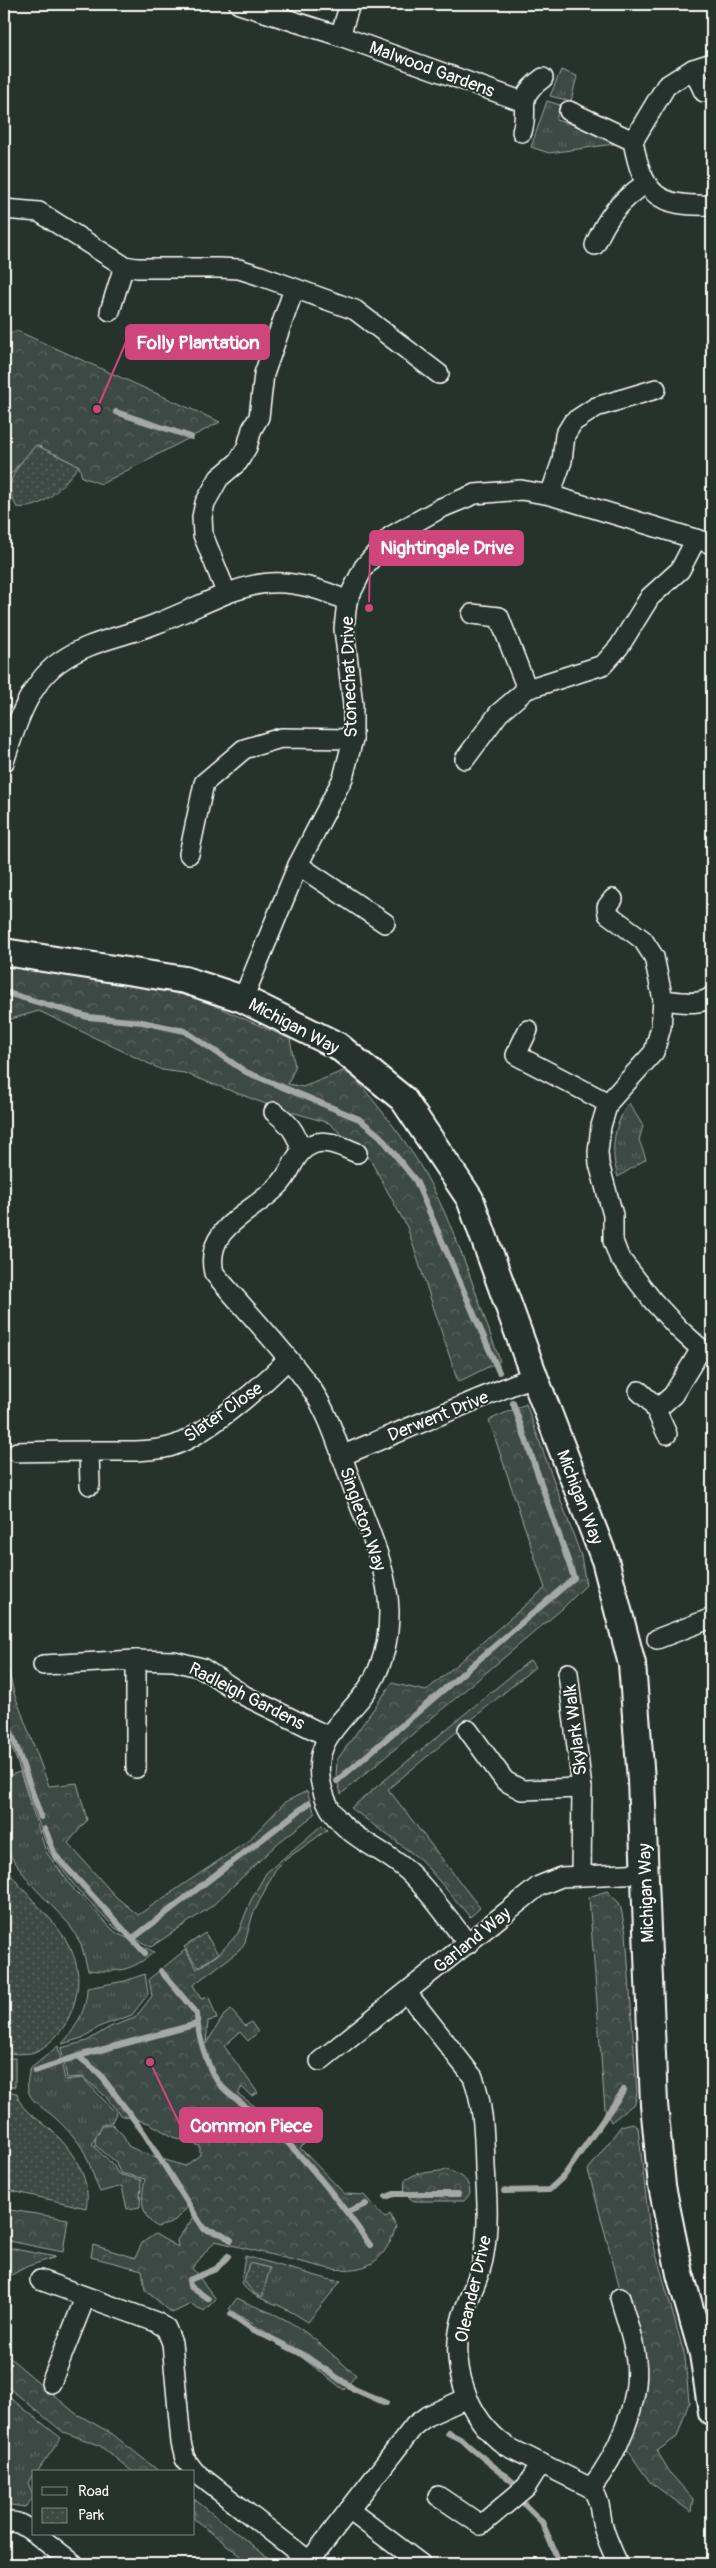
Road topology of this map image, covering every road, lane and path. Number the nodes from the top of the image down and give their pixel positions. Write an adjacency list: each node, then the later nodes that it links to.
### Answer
1 (239, 4): 3 (street, Malwood Gardens)
2 (350, 4): 3 (street)
3 (340, 36): 8 (street, Malwood Gardens)
4 (712, 63): 5 (street)
5 (694, 70): 7 (street); 11 (street)
6 (543, 78): 8 (street)
7 (704, 92)
8 (524, 102): 10 (street)
9 (569, 111): 11 (street)
10 (522, 132)
11 (632, 141): 12 (street)
12 (646, 183): 13 (street); 15 (street)
13 (712, 205)
14 (4, 209): 16 (street)
15 (595, 245)
16 (124, 266): 17 (street); 18 (street)
17 (294, 289): 19 (street); 23 (street)
18 (110, 311)
19 (439, 374)
20 (656, 389): 21 (street)
21 (550, 495): 22 (street, Stonechat Drive); 24 (street, Stonechat Drive)
22 (704, 541): 26 (street)
23 (226, 592): 24 (street); 29 (street)
24 (347, 601): 27 (street, Stonechat Drive)
25 (472, 614): 26 (street)
26 (527, 689): 28 (street)
27 (353, 739): 30 (street); 31 (street, Stonechat Drive)
28 (465, 759)
29 (4, 762)
30 (189, 854)
31 (298, 865): 33 (street); 36 (street, Stonechat Drive)
32 (613, 899): 37 (street)
33 (385, 923)
34 (4, 952): 36 (street, Michigan Way)
35 (712, 996): 37 (street)
36 (243, 999): 45 (street, Michigan Way)
37 (663, 1000): 39 (street)
38 (528, 1030): 39 (street)
39 (608, 1104): 43 (street)
40 (274, 1112): 41 (street)
41 (302, 1150): 42 (street); 44 (street, Singleton Way)
42 (358, 1153)
43 (707, 1350): 47 (street)
44 (288, 1359): 49 (street, Slater Close); 51 (street, Singleton Way)
45 (534, 1376): 51 (street, Derwent Drive); 62 (street, Michigan Way)
46 (638, 1391): 47 (street)
47 (656, 1410): 48 (street)
48 (667, 1434)
49 (89, 1451): 50 (street, Slater Close); 52 (street)
50 (17, 1452)
51 (341, 1456): 59 (street, Singleton Way)
52 (90, 1485)
53 (712, 1618): 54 (street)
54 (657, 1639)
55 (136, 1660): 56 (street, Radleigh Gardens); 59 (street, Radleigh Gardens); 60 (street)
56 (43, 1665)
57 (568, 1673): 61 (street, Skylark Walk)
58 (468, 1730): 61 (street, Skylark Walk)
59 (327, 1736): 64 (street)
60 (136, 1768)
61 (582, 1788): 63 (street, Skylark Walk)
62 (645, 1873): 63 (street, Garland Way); 70 (street, Michigan Way)
63 (581, 1875): 64 (street, Garland Way)
64 (468, 1944): 65 (street, Garland Way)
65 (407, 1993): 66 (street, Garland Way); 72 (street, Oleander Drive)
66 (320, 2062)
67 (40, 2280): 68 (street)
68 (85, 2298): 71 (street); 75 (street)
69 (620, 2298): 77 (street)
70 (708, 2362): 73 (street, Michigan Way)
71 (51, 2383)
72 (468, 2398): 74 (street, Oleander Drive); 79 (street)
73 (712, 2412)
74 (541, 2463): 77 (street, Oleander Drive); 78 (street)
75 (194, 2470)
76 (195, 2471): 83 (street)
77 (591, 2488): 86 (street)
78 (438, 2496)
79 (349, 2510): 83 (street); 85 (street)
80 (4, 2525): 81 (street)
81 (32, 2532)
82 (38, 2536): 84 (street)
83 (308, 2563)
84 (74, 2564)
85 (421, 2564)
86 (618, 2564)

